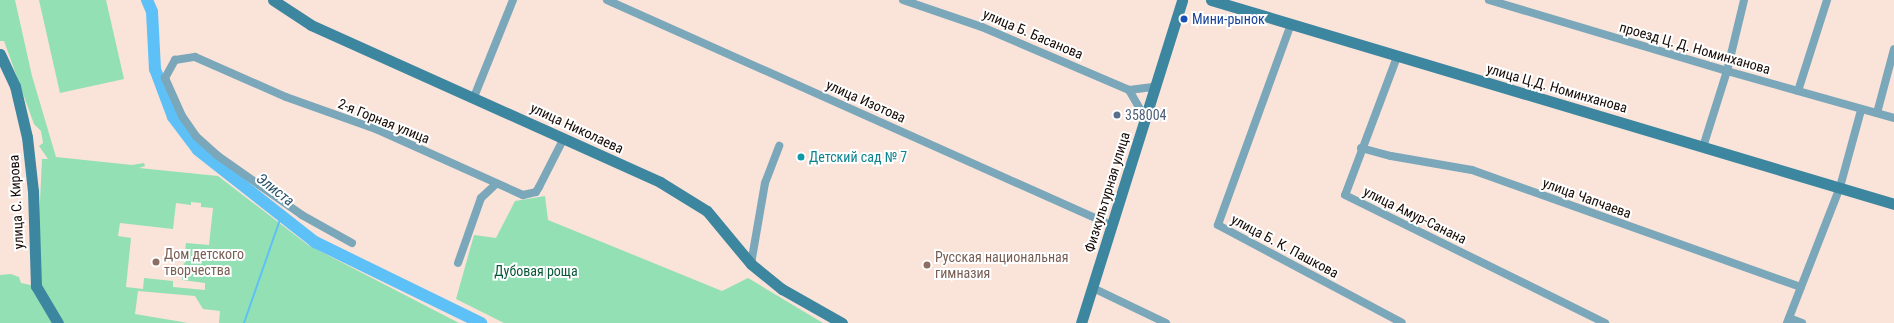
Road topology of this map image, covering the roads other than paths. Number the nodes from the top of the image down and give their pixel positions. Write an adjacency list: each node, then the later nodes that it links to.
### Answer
1 (273, 0): 18 (street, улица Николаева)
2 (513, 0): 18 (street)
3 (607, 0): 30 (street, улица Изотова)
4 (903, 0): 16 (street, улица Б. Басанова)
5 (1182, 0): 15 (street, Физкультурная улица)
6 (1211, 0): 10 (street, улица Ц.Д. Номинханова)
7 (1489, 0): 14 (street, проезд Ц. Д. Номинханова)
8 (1744, 0): 14 (street)
9 (1827, 0): 17 (street)
10 (1291, 24): 13 (street, улица Ц.Д. Номинханова); 42 (street, улица Б. К. Пашкова)
11 (1894, 49): 20 (street)
12 (0, 54): 38 (street, улица С. Кирова)
13 (1397, 57): 25 (street, улица Ц.Д. Номинханова); 26 (street, улица Амур-Санана)
14 (1726, 71): 17 (street, проезд Ц. Д. Номинханова); 25 (street)
15 (1155, 87): 16 (street); 21 (street, Физкультурная улица)
16 (1129, 90): 21 (street)
17 (1798, 91): 19 (street, проезд Ц. Д. Номинханова)
18 (474, 97): 23 (street, улица Николаева)
19 (1861, 110): 20 (street, проезд Ц. Д. Номинханова); 28 (street)
20 (1877, 113): 22 (street, проезд Ц. Д. Номинханова)
21 (1145, 118): 30 (street, Физкультурная улица)
22 (1894, 118)
23 (564, 138): 27 (street, 2-я Горная улица); 33 (street, улица Николаева)
24 (779, 146): 33 (street)
25 (1703, 147): 28 (street, улица Ц.Д. Номинханова)
26 (1361, 148): 35 (street, улица Чапчаева); 36 (street, улица Амур-Санана)
27 (496, 184): 31 (street, 2-я Горная улица); 32 (street)
28 (1840, 187): 29 (street, улица Ц.Д. Номинханова); 35 (street)
29 (1894, 204)
30 (1113, 226): 34 (street, Физкультурная улица)
31 (352, 242)
32 (458, 263)
33 (751, 264): 39 (street, улица Николаева)
34 (1093, 288): 40 (street, Физкультурная улица); 41 (street)
35 (1801, 288): 37 (street)
36 (1586, 319): 43 (street, улица Амур-Санана)
37 (1788, 320): 44 (street)
38 (58, 323)
39 (842, 323)
40 (1081, 323)
41 (1166, 323)
42 (1402, 323)
43 (1605, 323)
44 (1802, 323)

